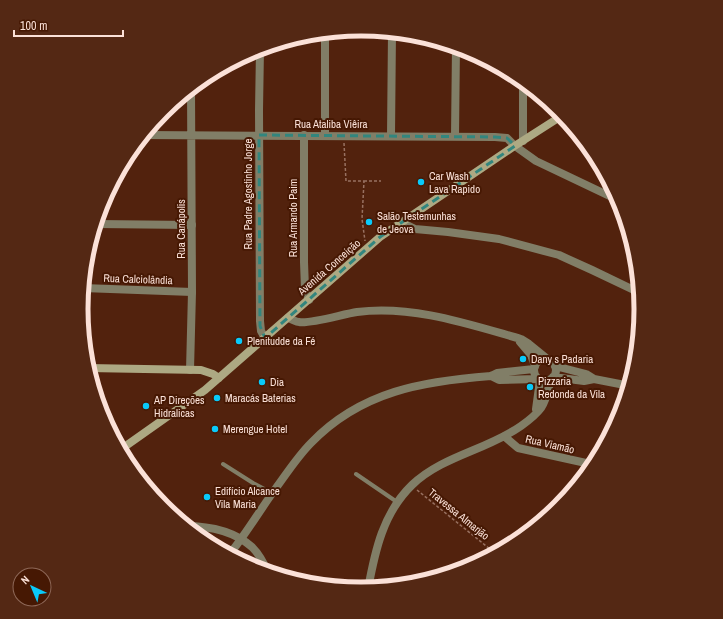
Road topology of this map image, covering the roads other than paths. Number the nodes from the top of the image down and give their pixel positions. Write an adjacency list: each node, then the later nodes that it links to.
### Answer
1 (326, 38): 13 (street)
2 (392, 38): 12 (street)
3 (456, 53): 14 (street)
4 (260, 56): 10 (street, Rua Padre Agostinho Jorge)
5 (523, 89): 15 (street)
6 (191, 96): 9 (street, Rua Canápolis)
7 (557, 119): 15 (main road, Avenida Conceição)
8 (152, 134): 9 (street, Rua Ataliba Viêira)
9 (192, 135): 10 (street, Rua Ataliba Viêira); 20 (street, Rua Canápolis)
10 (259, 135): 11 (street, Rua Ataliba Viêira); 27 (street, Rua Padre Agostinho Jorge)
11 (304, 135): 13 (street, Rua Ataliba Viêira); 24 (street, Rua Armando Paim)
12 (391, 135): 13 (street, Rua Ataliba Viêira); 14 (street, Rua Ataliba Viêira)
13 (325, 136)
14 (455, 136): 16 (street, Rua Ataliba Viêira)
15 (523, 141): 16 (main road, Avenida Conceição)
16 (515, 146): 17 (street, Rua Ataliba Viêira); 18 (main road, Avenida Conceição)
17 (610, 196)
18 (401, 222): 22 (street); 24 (main road, Avenida Conceição)
19 (102, 224): 20 (street)
20 (192, 225): 23 (street, Rua Canápolis)
21 (89, 288): 23 (street, Rua Calciolândia)
22 (634, 290)
23 (192, 292): 31 (street, Rua Canápolis)
24 (308, 300): 25 (main road, Avenida Conceição)
25 (288, 318): 26 (street); 27 (main road, Avenida Conceição)
26 (515, 337): 28 (street); 30 (street)
27 (265, 338): 33 (main road, Avenida Conceição)
28 (552, 364): 30 (street); 34 (street); 35 (street)
29 (94, 368): 31 (main road)
30 (534, 368): 32 (street); 36 (street)
31 (190, 370): 33 (main road)
32 (491, 376): 36 (street); 44 (street)
33 (219, 378): 40 (main road, Avenida Conceição)
34 (552, 378): 35 (street); 36 (street); 38 (street)
35 (594, 379): 37 (street)
36 (539, 380): 38 (street)
37 (624, 385)
38 (535, 415): 39 (street)
39 (504, 436): 41 (street, Rua Viamão); 45 (street)
40 (125, 446)
41 (587, 463)
42 (223, 464): 44 (lane)
43 (356, 474): 45 (lane)
44 (272, 493): 47 (street)
45 (397, 502): 50 (street)
46 (195, 526): 47 (street)
47 (242, 539): 48 (street); 49 (street)
48 (233, 550)
49 (264, 564)
50 (369, 583)

